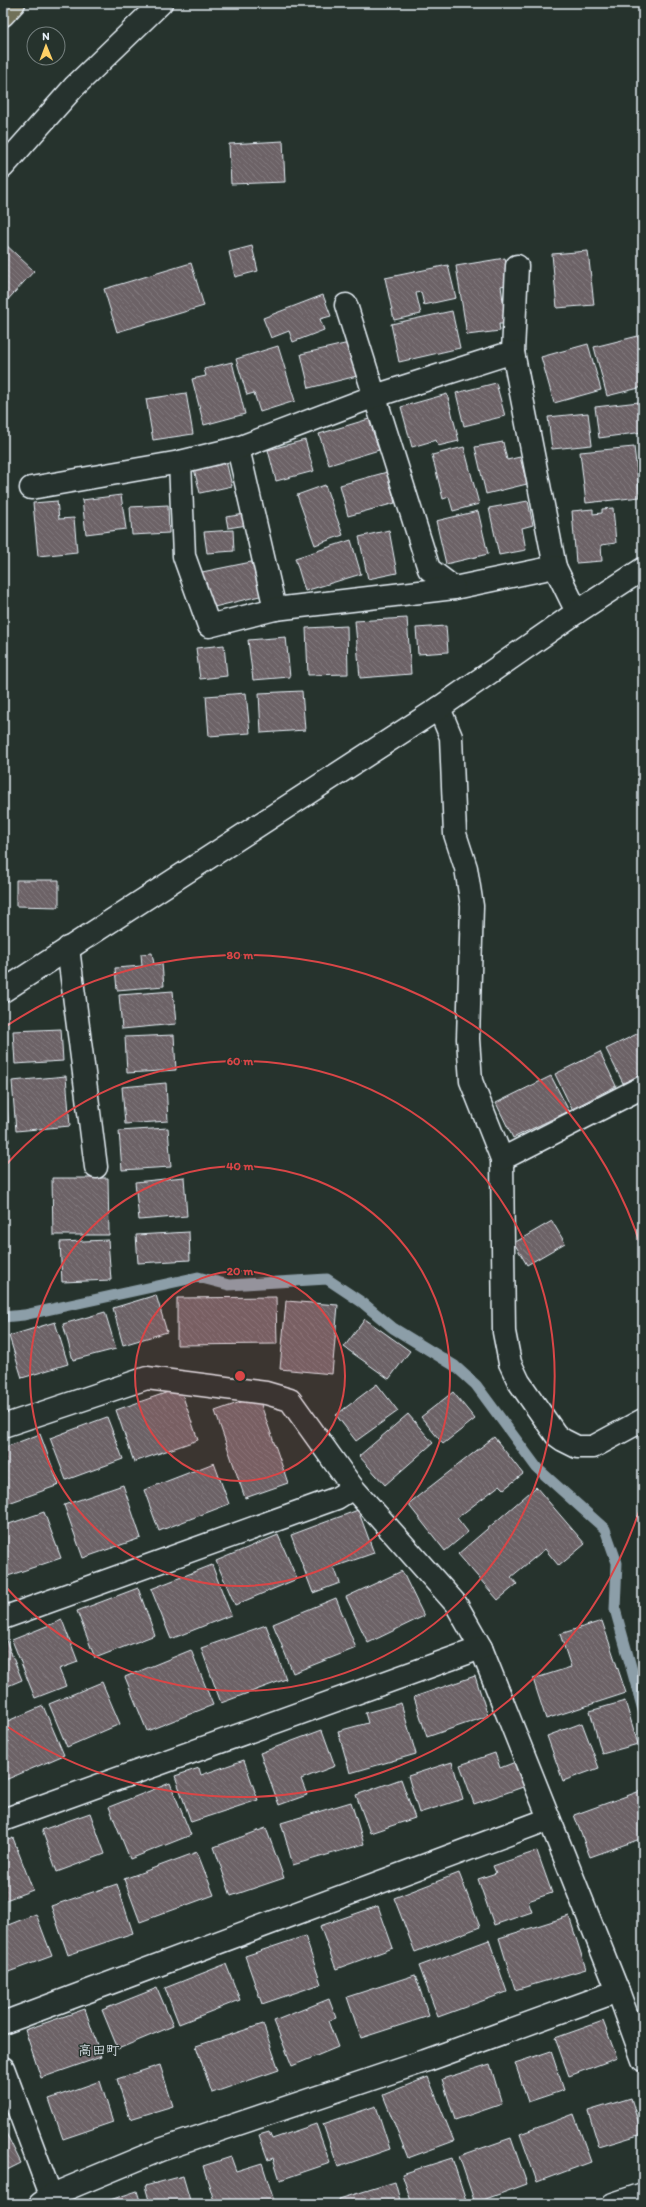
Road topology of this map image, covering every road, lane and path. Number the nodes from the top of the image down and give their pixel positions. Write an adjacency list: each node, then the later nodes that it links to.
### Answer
1 (14, 3): 3 (highway)
2 (161, 3): 4 (street)
3 (3, 15)
4 (3, 167)
5 (518, 266): 7 (street)
6 (346, 305): 8 (street)
7 (513, 352): 8 (street); 12 (street)
8 (375, 396): 9 (street); 14 (street)
9 (238, 448): 10 (street); 15 (street)
10 (180, 462): 11 (street); 15 (street)
11 (31, 488)
12 (555, 567): 14 (street); 16 (street)
13 (643, 569): 16 (street)
14 (454, 588): 15 (street)
15 (275, 609)
16 (577, 612): 17 (street)
17 (439, 708): 18 (street); 21 (street)
18 (68, 948): 19 (street); 22 (street)
19 (3, 991)
20 (643, 1087): 21 (street)
21 (502, 1158): 23 (street)
22 (96, 1167)
23 (643, 1420)
24 (3, 1426): 25 (street)
25 (353, 1488): 26 (street); 27 (street)
26 (3, 1618)
27 (480, 1648): 28 (street); 29 (street)
28 (549, 1819): 30 (street); 31 (street)
29 (3, 1820)
30 (618, 1991): 32 (street); 35 (street)
31 (3, 2023)
32 (643, 2060)
33 (3, 2068): 35 (street)
34 (643, 2194): 36 (street)
35 (49, 2201)
36 (613, 2204)

